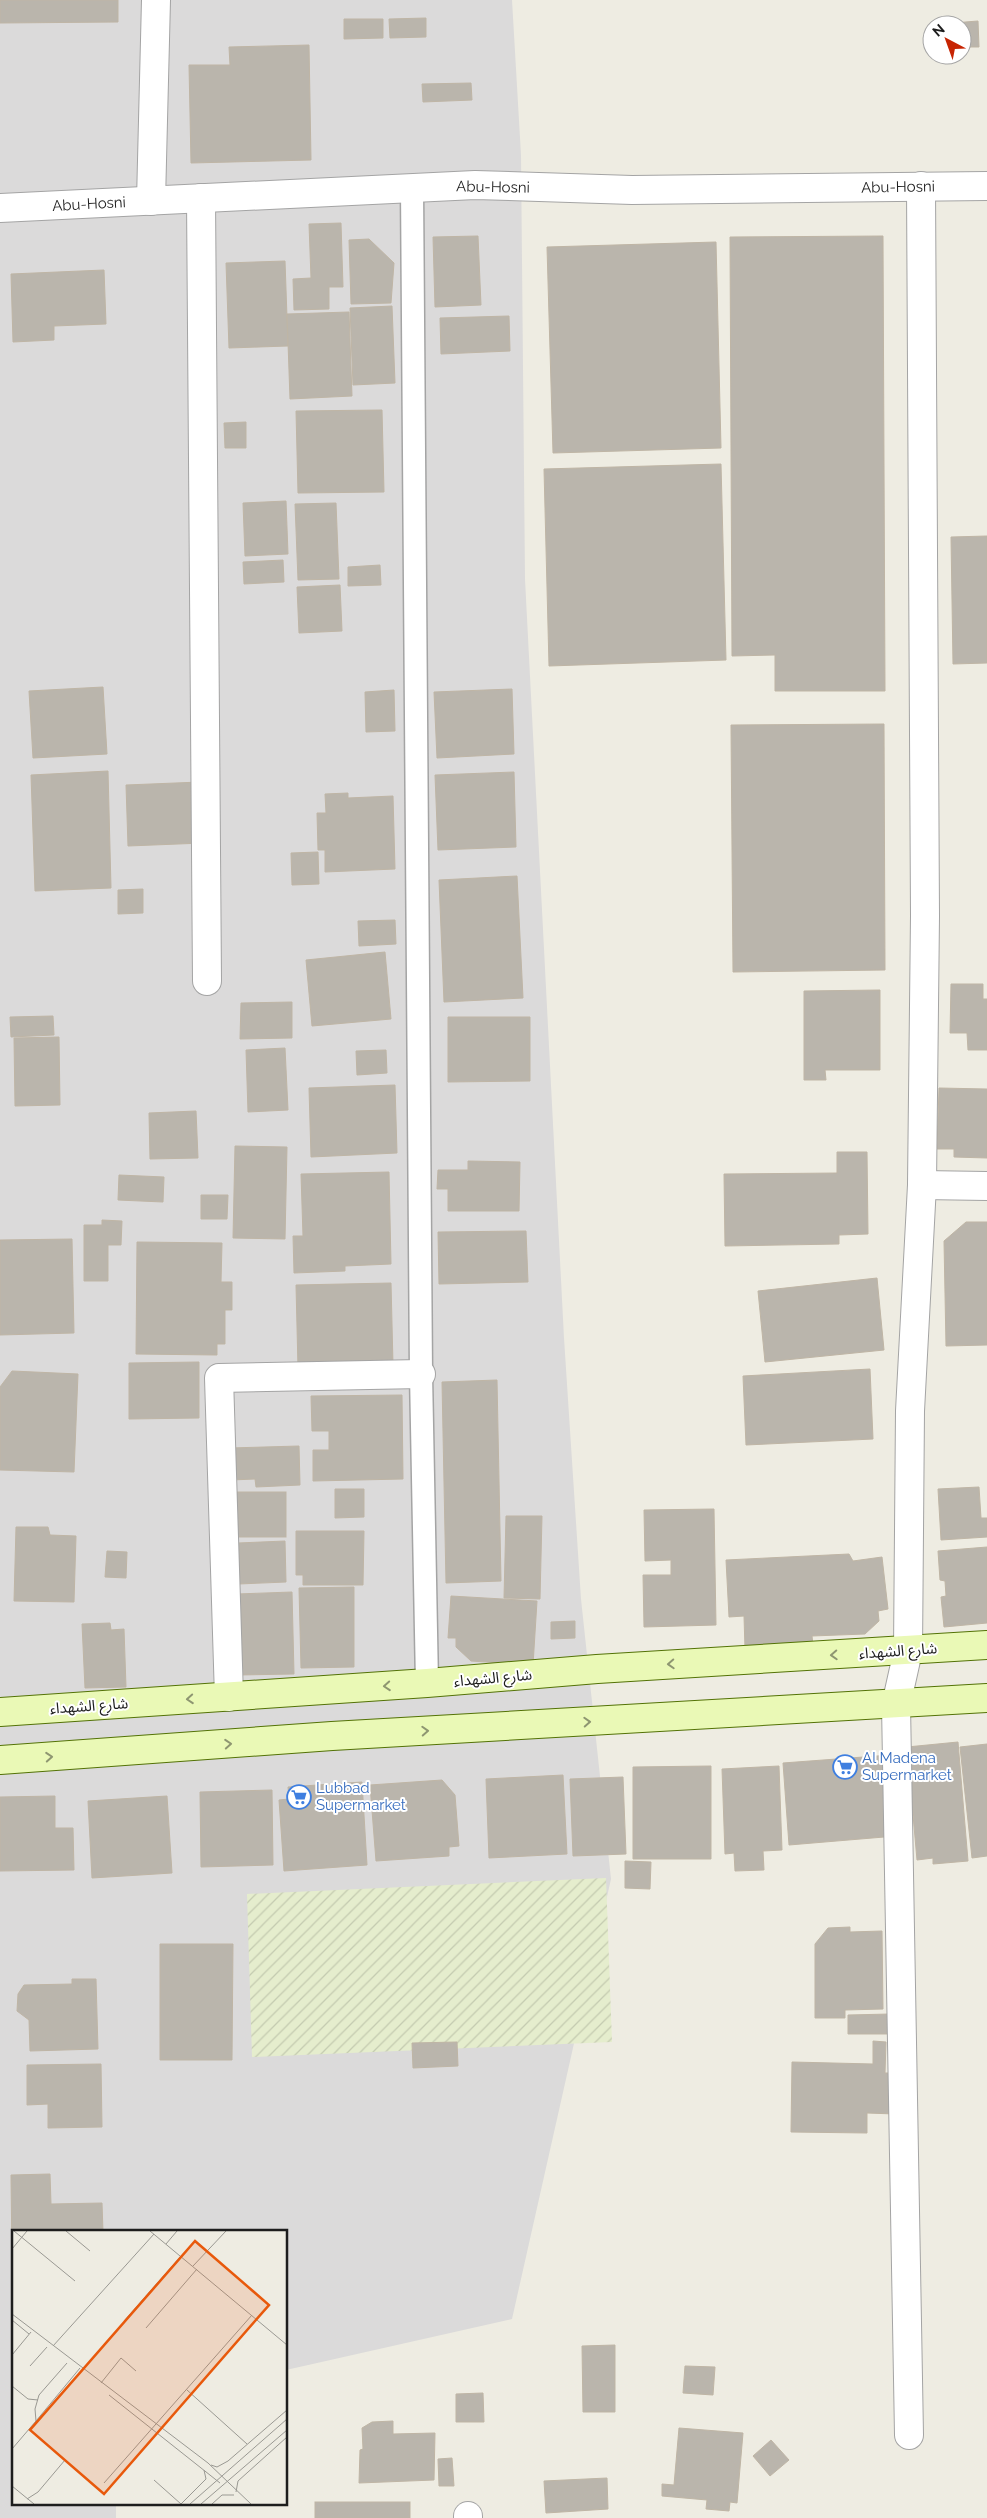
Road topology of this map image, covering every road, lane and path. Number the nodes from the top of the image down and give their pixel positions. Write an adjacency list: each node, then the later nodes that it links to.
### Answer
1 (156, 0): 6 (street)
2 (921, 186): 3 (street, Abu-Hosni); 4 (street, Abu-Hosni); 9 (street)
3 (987, 186)
4 (412, 188): 5 (street, Abu-Hosni); 11 (lane)
5 (200, 198): 6 (street, Abu-Hosni); 8 (street)
6 (151, 201): 7 (street, Abu-Hosni)
7 (0, 208)
8 (207, 981)
9 (922, 1186): 10 (street); 13 (street)
10 (987, 1186)
11 (421, 1374): 14 (lane); 15 (street)
12 (987, 1645): 13 (main road, شارع الشهداء)
13 (908, 1651): 14 (main road, شارع الشهداء, one-way to 14); 17 (street)
14 (427, 1683): 15 (main road, شارع الشهداء, one-way to 15)
15 (229, 1697): 18 (main road, شارع الشهداء, one-way to 18)
16 (987, 1698): 17 (main road)
17 (896, 1705): 19 (main road, one-way to 17); 20 (street)
18 (0, 1712)
19 (0, 1760)
20 (909, 2435)

